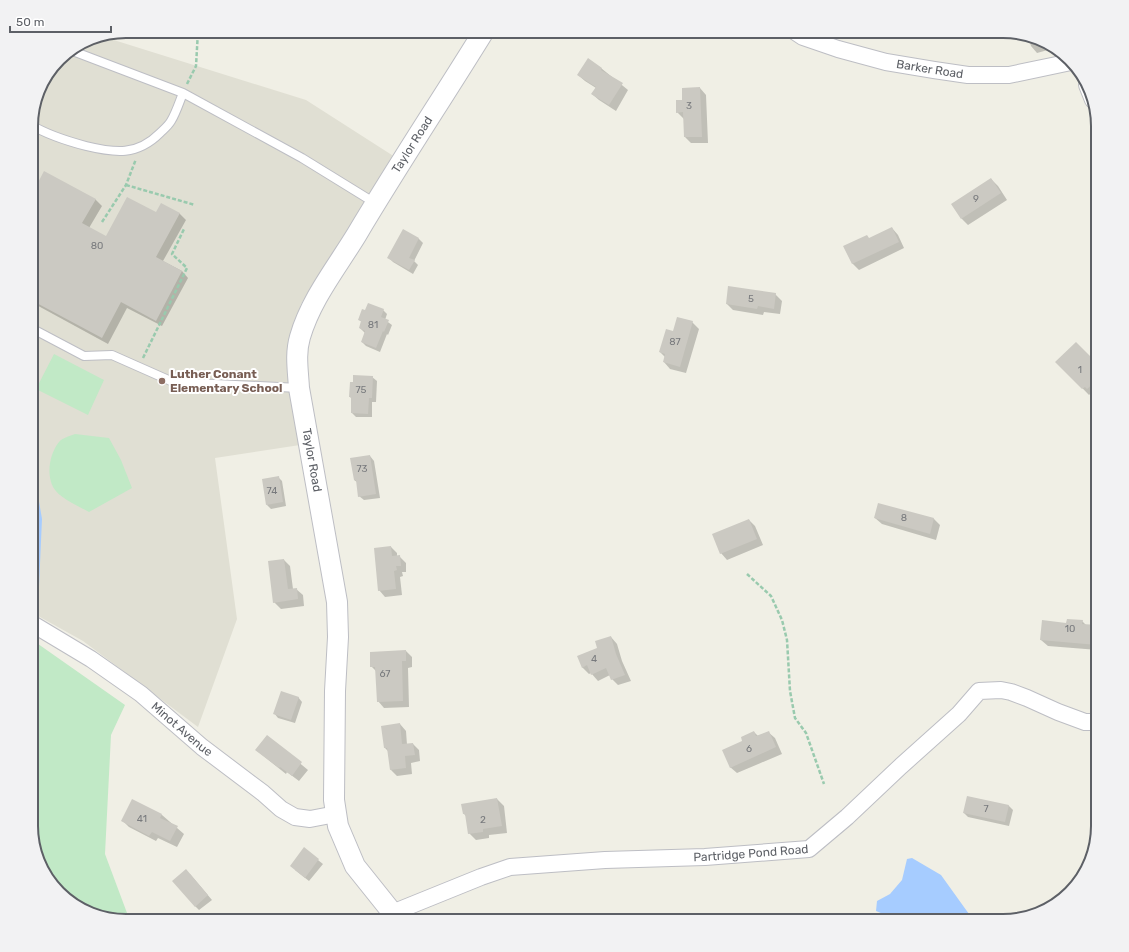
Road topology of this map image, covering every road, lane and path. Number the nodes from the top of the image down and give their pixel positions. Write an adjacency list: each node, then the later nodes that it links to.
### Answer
1 (198, 38): 6 (path)
2 (480, 38): 10 (street, Taylor Road)
3 (808, 38): 5 (street, Barker Road)
4 (77, 53): 6 (lane)
5 (1064, 63)
6 (183, 93): 8 (lane); 10 (lane)
7 (38, 129): 8 (lane)
8 (141, 147): 9 (path)
9 (126, 185): 11 (path); 12 (path)
10 (375, 203): 16 (street, Taylor Road)
11 (195, 205)
12 (102, 222)
13 (184, 229): 15 (path)
14 (38, 332): 15 (lane)
15 (139, 367): 16 (lane)
16 (300, 388): 21 (street, Taylor Road)
17 (747, 574): 20 (path)
18 (38, 627): 21 (street, Minot Avenue)
19 (1091, 722): 23 (street, Partridge Pond Road)
20 (824, 784)
21 (336, 814): 22 (street, Taylor Road)
22 (394, 914)
23 (402, 914)

